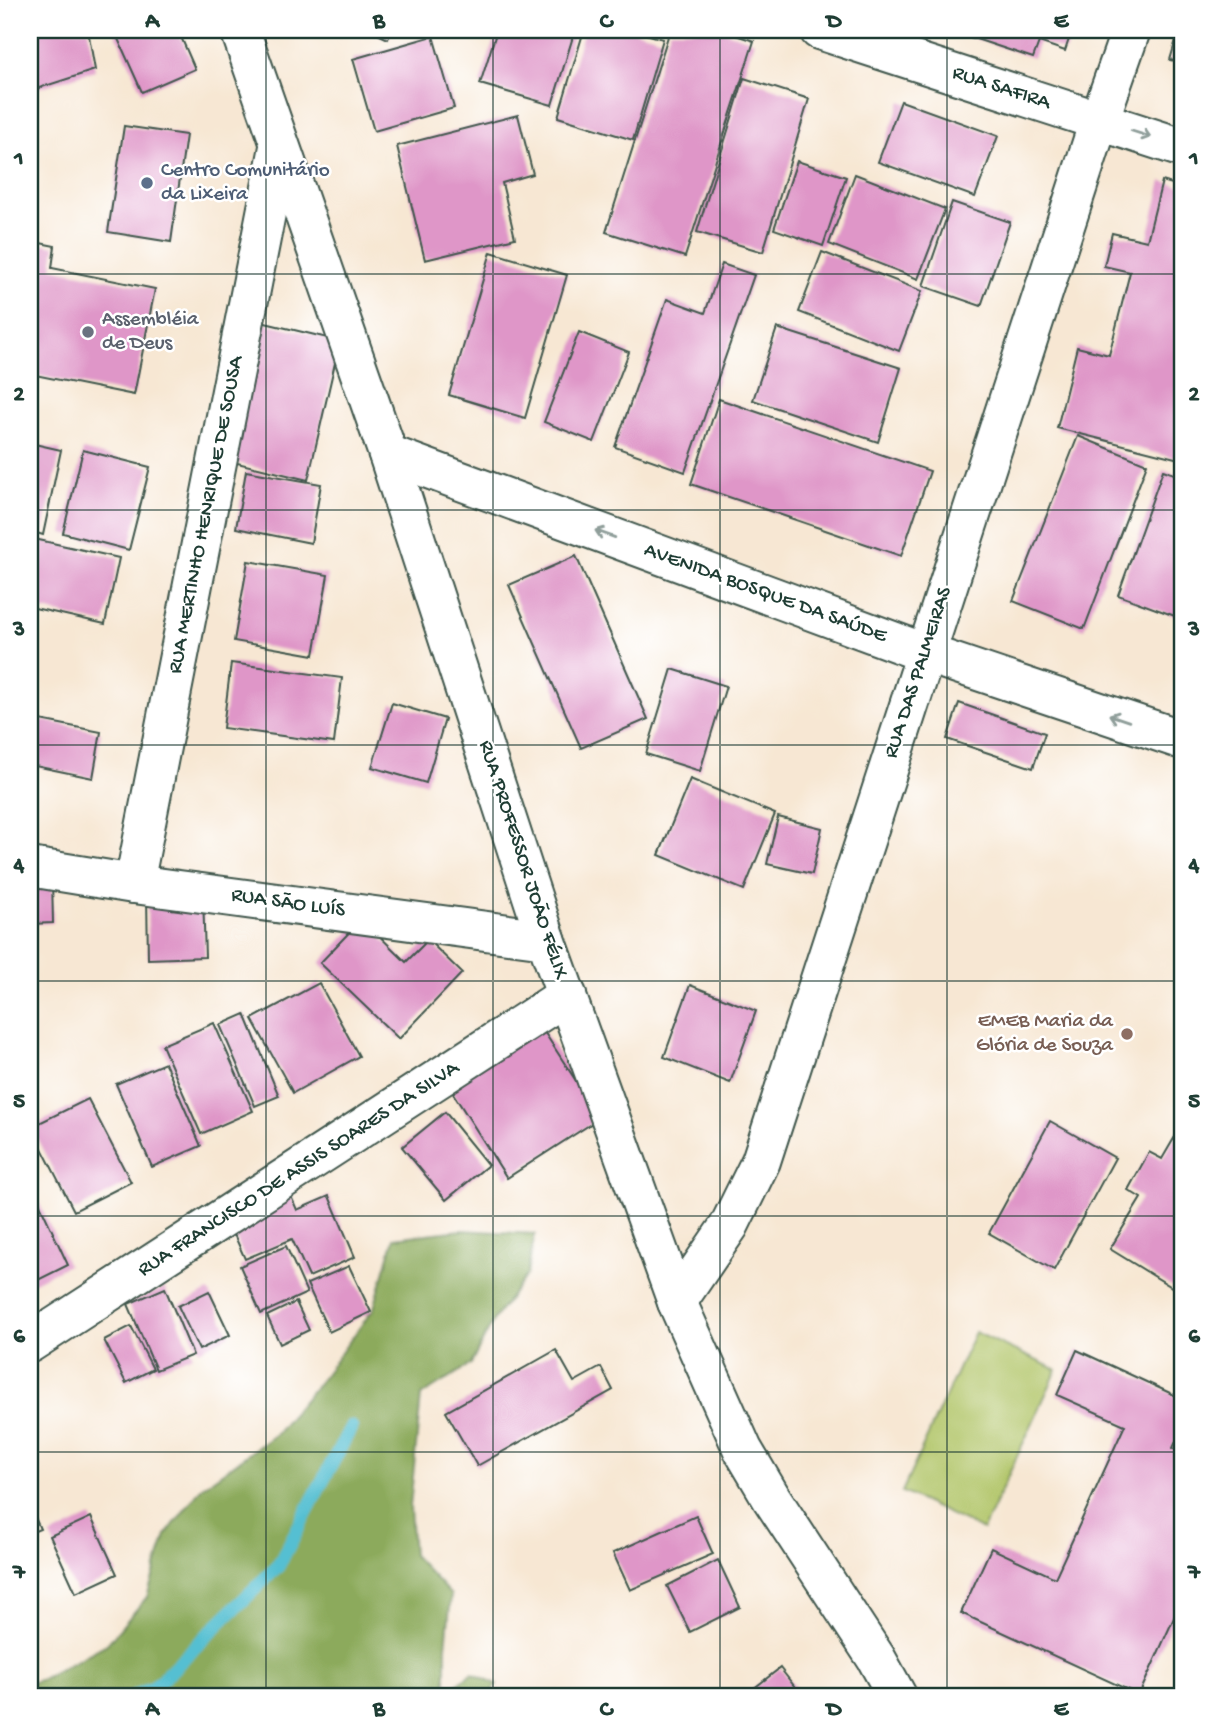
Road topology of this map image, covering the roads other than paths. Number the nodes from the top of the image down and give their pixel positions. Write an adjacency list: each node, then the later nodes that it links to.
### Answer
1 (240, 30): 5 (street, RUA PROFESSOR JOÃO FÉLIX)
2 (819, 30): 4 (street, RUA SAFIRA)
3 (1131, 30): 4 (street, RUA DAS PALMEIRAS)
4 (1099, 121): 6 (street, RUA SAFIRA, one-way to 6); 8 (street, RUA DAS PALMEIRAS)
5 (280, 145): 7 (street, RUA PROFESSOR JOÃO FÉLIX); 11 (street, RUA MERTINHO HENRIQUE DE SOUSA)
6 (1183, 148)
7 (388, 454): 8 (street, AVENIDA BOSQUE DA SAÚDE, one-way to 7); 12 (street, RUA PROFESSOR JOÃO FÉLIX)
8 (925, 653): 9 (street, AVENIDA BOSQUE DA SAÚDE, one-way to 8); 14 (street, RUA DAS PALMEIRAS)
9 (1183, 740)
10 (30, 867): 11 (street, RUA SÃO LUÍS)
11 (134, 884): 12 (street, RUA SÃO LUÍS)
12 (547, 939): 13 (street, RUA PROFESSOR JOÃO FÉLIX)
13 (567, 995): 14 (street, RUA PROFESSOR JOÃO FÉLIX); 15 (street, RUA FRANCISCO DE ASSIS SOARES DA SILVA)
14 (677, 1302): 16 (street, RUA PROFESSOR JOÃO FÉLIX)
15 (30, 1343)
16 (876, 1658): 17 (street); 18 (street)
17 (897, 1696)
18 (920, 1696)

